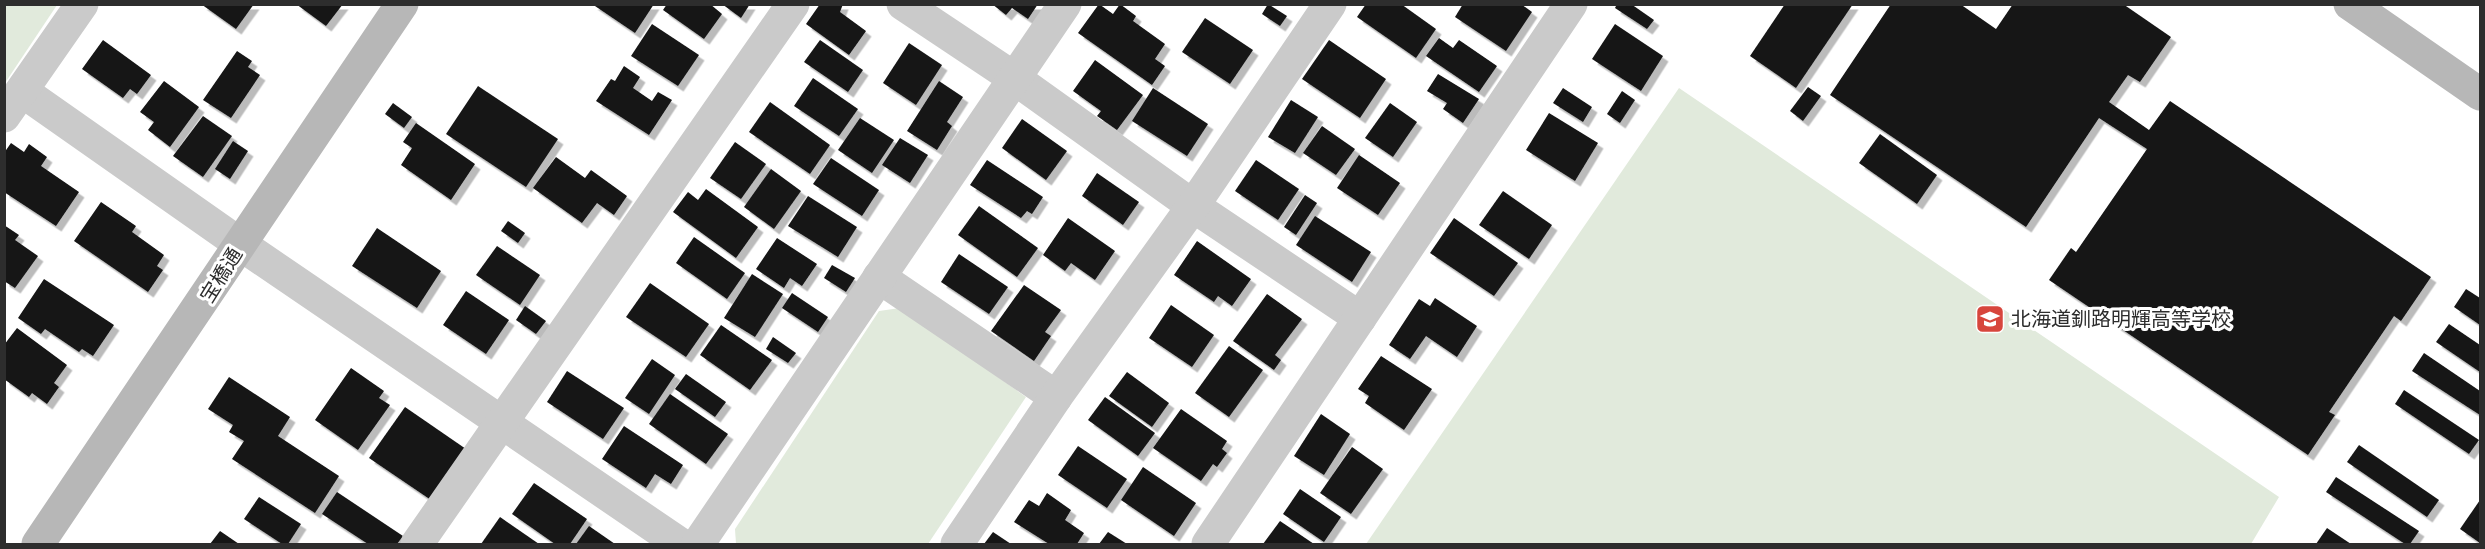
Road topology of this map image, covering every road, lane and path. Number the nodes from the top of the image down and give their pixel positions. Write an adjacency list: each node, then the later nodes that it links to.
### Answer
1 (82, 4): 11 (street)
2 (402, 4): 13 (street, 宝橋通)
3 (793, 4): 17 (street)
4 (903, 4): 9 (street)
5 (1065, 4): 9 (street)
6 (1330, 4): 12 (street)
7 (1571, 4): 15 (street)
8 (2350, 4): 10 (street)
9 (1014, 78): 12 (street); 14 (street)
10 (2481, 94)
11 (13, 103): 13 (street)
12 (1193, 206): 15 (street); 16 (street)
13 (240, 244): 17 (street); 18 (street, 宝橋通)
14 (879, 277): 16 (street); 21 (street)
15 (1360, 318): 23 (street)
16 (1056, 397): 22 (street)
17 (501, 421): 19 (street); 20 (street)
18 (39, 544)
19 (417, 544)
20 (680, 544)
21 (698, 544)
22 (957, 544)
23 (1208, 544)

